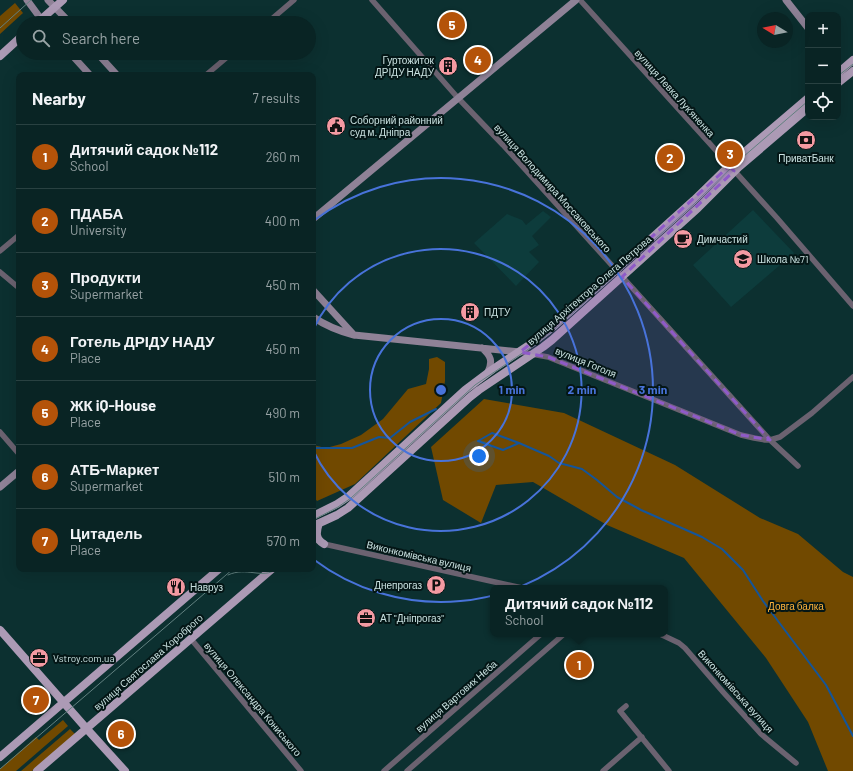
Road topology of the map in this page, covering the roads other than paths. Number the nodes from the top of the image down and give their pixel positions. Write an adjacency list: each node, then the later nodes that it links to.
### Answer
1 (27, 0): 10 (main road)
2 (48, 0): 9 (main road)
3 (63, 0): 9 (main road)
4 (294, 0): 13 (street)
5 (372, 0): 25 (street, вулиця Володимира Моссаковського)
6 (576, 0): 25 (main road)
7 (580, 0): 28 (street, вулиця Левка Лукʼяненка)
8 (786, 0): 14 (main road)
9 (55, 7): 11 (main road); 12 (main road)
10 (37, 16)
11 (47, 16)
12 (63, 16)
13 (275, 16)
14 (805, 24)
15 (16, 42): 16 (main road)
16 (0, 56)
17 (76, 60): 21 (main road)
18 (103, 60): 22 (main road)
19 (224, 60): 23 (street)
20 (853, 60): 24 (main road)
21 (87, 72)
22 (114, 72)
23 (210, 72)
24 (846, 72)
25 (458, 98): 29 (main road); 32 (street, вулиця Володимира Моссаковського)
26 (805, 101): 28 (main road, вулиця Архітектора Олега Петрова)
27 (805, 110): 28 (main road, вулиця Архітектора Олега Петрова)
28 (731, 168): 32 (main road, вулиця Архітектора Олега Петрова); 34 (main road, вулиця Архітектора Олега Петрова); 37 (street, вулиця Левка Лукʼяненка)
29 (316, 216)
30 (16, 238): 31 (street)
31 (0, 251)
32 (616, 270): 34 (street, вулиця Володимира Моссаковського); 41 (main road, вулиця Архітектора Олега Петрова)
33 (0, 272): 35 (street)
34 (622, 277): 42 (main road, вулиця Архітектора Олега Петрова); 47 (street, вулиця Володимира Моссаковського)
35 (16, 285)
36 (316, 293): 39 (main road)
37 (853, 306)
38 (316, 319): 39 (main road, вулиця Гоголя)
39 (354, 335): 40 (main road, вулиця Гоголя)
40 (482, 348): 41 (main road, вулиця Гоголя); 43 (main road)
41 (520, 352): 42 (street, вулиця Гоголя); 43 (main road, вулиця Архітектора Олега Петрова)
42 (532, 354): 45 (main road, вулиця Архітектора Олега Петрова); 47 (street, вулиця Гоголя)
43 (488, 372): 45 (main road, вулиця Архітектора Олега Петрова)
44 (853, 377): 47 (street)
45 (448, 410): 48 (main road, вулиця Архітектора Олега Петрова)
46 (0, 432): 49 (street)
47 (770, 440): 50 (street, вулиця Володимира Моссаковського)
48 (406, 450): 53 (main road, вулиця Архітектора Олега Петрова); 54 (main road, вулиця Архітектора Олега Петрова)
49 (16, 451)
50 (798, 466)
51 (16, 473): 52 (main road)
52 (0, 486)
53 (316, 514)
54 (316, 525): 56 (main road)
55 (316, 540): 56 (street, Виконкомівська вулиця)
56 (324, 544): 59 (street, Виконкомівська вулиця)
57 (215, 572): 65 (main road)
58 (269, 572): 64 (main road, вулиця Святослава Хороброго)
59 (508, 585)
60 (0, 630): 65 (main road)
61 (538, 637): 74 (street, вулиця Вартових Неба)
62 (561, 637): 75 (street)
63 (666, 637): 70 (street, Виконкомівська вулиця)
64 (191, 639): 67 (main road, вулиця Святослава Хороброго); 73 (street, вулиця Олександра Кониського)
65 (63, 702): 67 (main road); 69 (main road)
66 (626, 706): 68 (street)
67 (86, 728): 71 (main road, вулиця Святослава Хороброго); 72 (main road)
68 (642, 737): 76 (street); 77 (street)
69 (0, 757)
70 (796, 763)
71 (37, 771)
72 (125, 771)
73 (301, 771)
74 (384, 771)
75 (407, 771)
76 (603, 771)
77 (670, 771)

